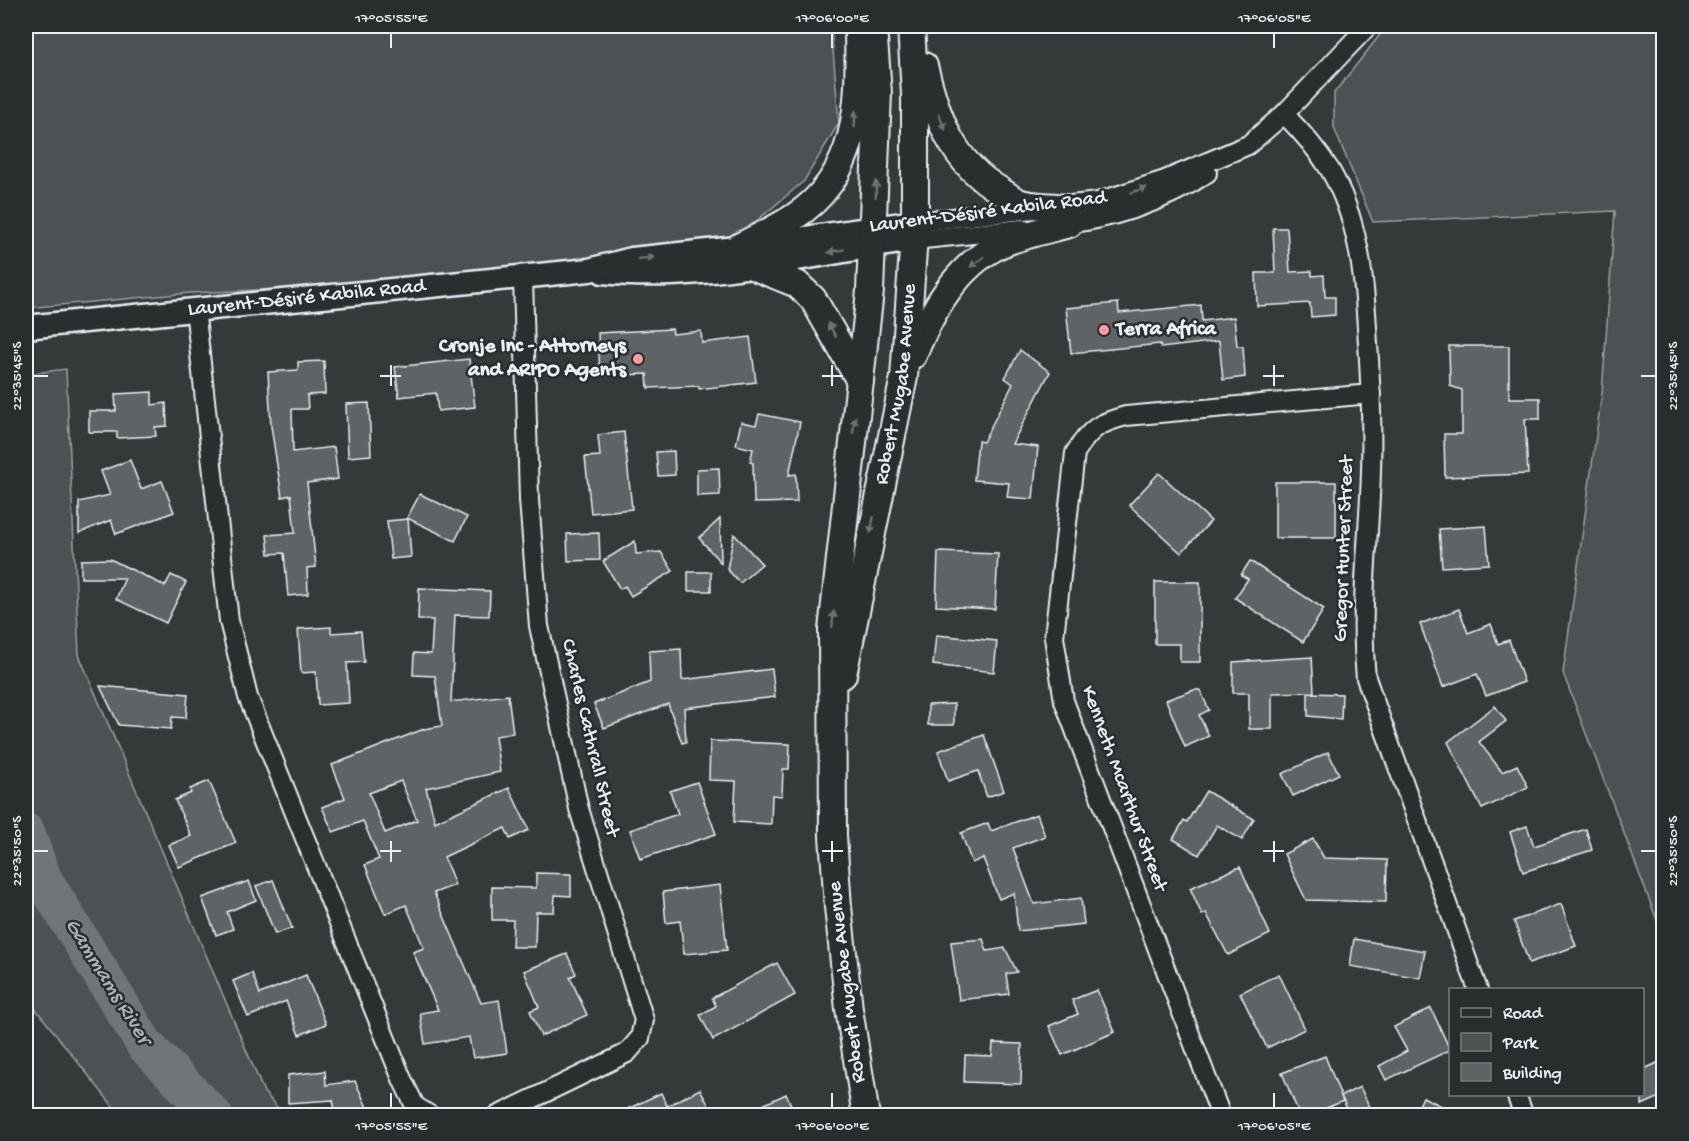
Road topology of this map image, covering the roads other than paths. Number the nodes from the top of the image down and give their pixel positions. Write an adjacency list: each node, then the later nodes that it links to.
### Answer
1 (858, 26): 9 (main road, one-way to 1)
2 (873, 26): 8 (main road, Robert Mugabe Avenue, one-way to 2)
3 (912, 26): 6 (main road, one-way to 6); 7 (main road, Robert Mugabe Avenue)
4 (1368, 26): 5 (street, Laurent-Désiré Kabila Road)
5 (1284, 114): 6 (street, Laurent-Désiré Kabila Road); 15 (street, Gregor Hunter Street)
6 (1068, 216): 7 (street, Laurent-Désiré Kabila Road); 13 (main road, one-way to 13)
7 (915, 231): 8 (street, Laurent-Désiré Kabila Road); 13 (main road, Robert Mugabe Avenue)
8 (873, 236): 9 (street, Laurent-Désiré Kabila Road); 14 (main road, Robert Mugabe Avenue)
9 (744, 257): 10 (street, Laurent-Désiré Kabila Road); 14 (main road, one-way to 9)
10 (523, 278): 11 (street, Laurent-Désiré Kabila Road); 20 (street, Charles Cathrall Street)
11 (195, 308): 12 (street, Laurent-Désiré Kabila Road); 19 (street)
12 (26, 327)
13 (904, 377): 16 (main road, Robert Mugabe Avenue, one-way to 16)
14 (860, 381): 16 (main road, Robert Mugabe Avenue, one-way to 14)
15 (1371, 394): 17 (street, Gregor Hunter Street); 22 (street, Kenneth Mcarthur Street)
16 (832, 740): 21 (main road, Robert Mugabe Avenue)
17 (1477, 988)
18 (1516, 1096): 23 (street)
19 (430, 1116)
20 (497, 1116)
21 (866, 1116)
22 (1221, 1116)
23 (1524, 1116)

